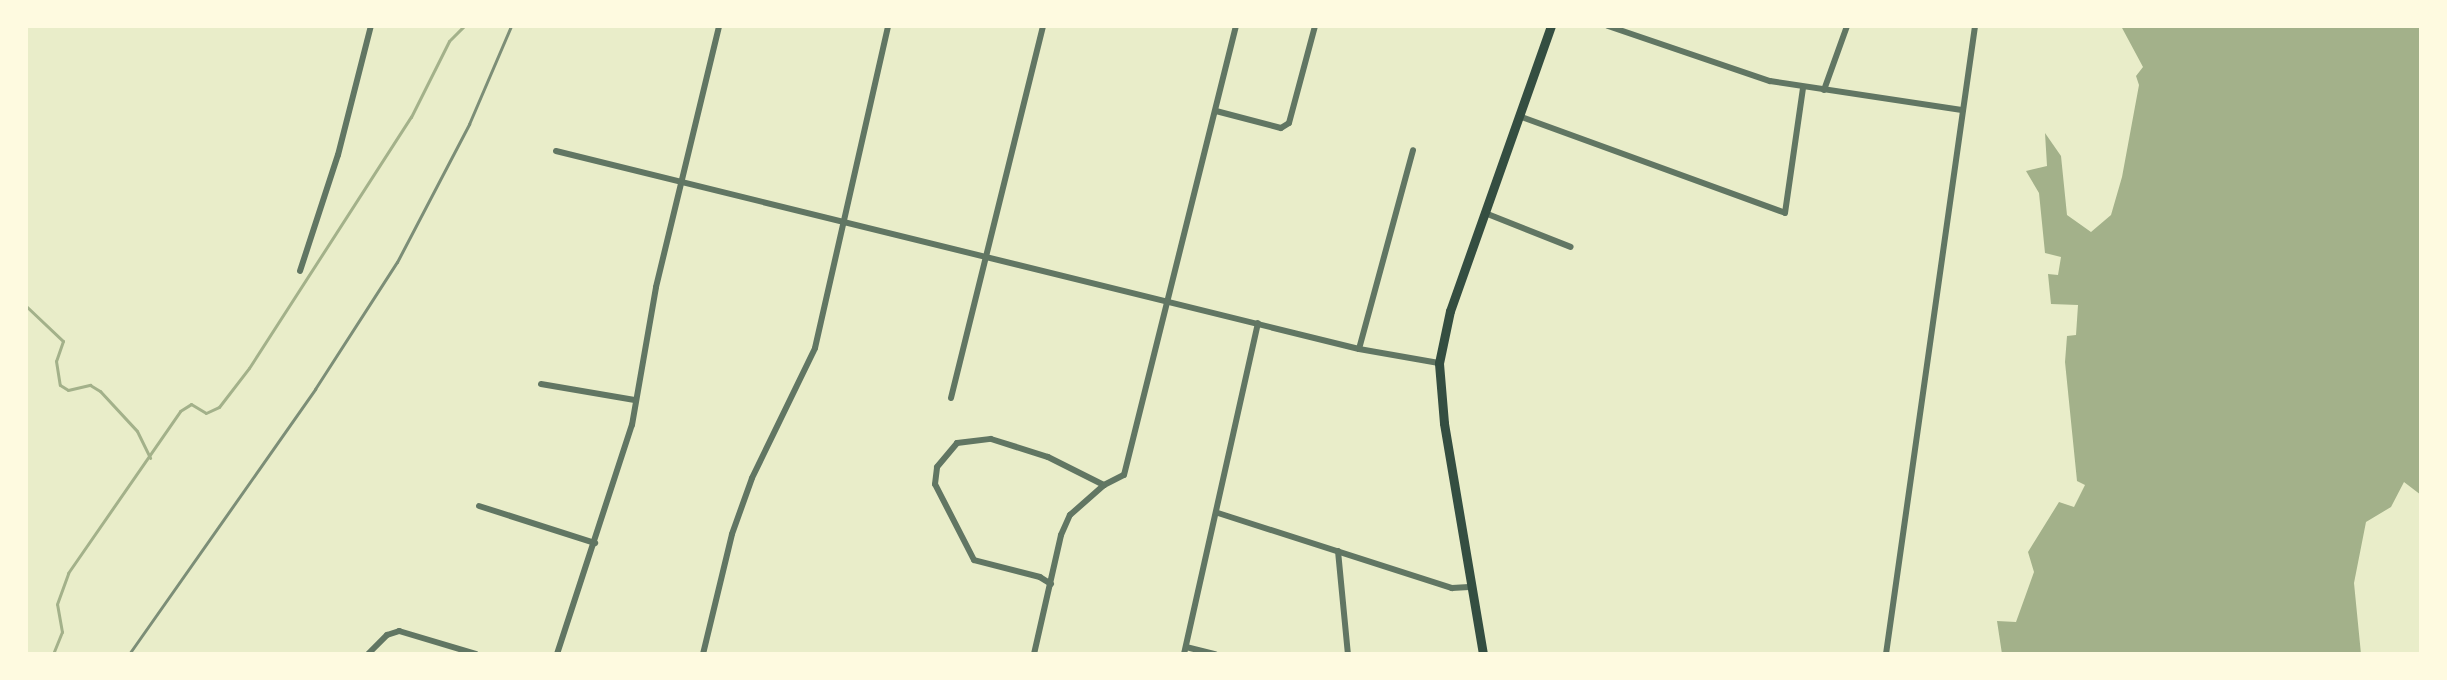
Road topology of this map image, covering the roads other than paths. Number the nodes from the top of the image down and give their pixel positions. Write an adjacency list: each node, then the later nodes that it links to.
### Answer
1 (371, 26): 23 (street)
2 (719, 26): 18 (street)
3 (888, 26): 20 (street)
4 (1043, 26): 22 (street)
5 (1236, 26): 14 (street)
6 (1315, 26): 14 (street)
7 (1551, 26): 15 (main road)
8 (1608, 26): 11 (street)
9 (1847, 26): 12 (street)
10 (1975, 26): 13 (street)
11 (1803, 88): 12 (street); 15 (street)
12 (1824, 90): 13 (street)
13 (1962, 110): 47 (street)
14 (1216, 111): 24 (street)
15 (1519, 116): 19 (main road)
16 (1413, 150): 26 (street)
17 (556, 151): 18 (street)
18 (681, 184): 20 (street); 30 (street)
19 (1484, 213): 21 (street); 27 (main road)
20 (843, 224): 22 (street); 42 (street)
21 (1571, 247)
22 (985, 258): 24 (street); 29 (street)
23 (300, 271)
24 (1166, 301): 25 (street); 31 (street)
25 (1258, 323): 26 (street); 33 (street)
26 (1359, 349): 27 (street)
27 (1439, 363): 37 (main road)
28 (541, 384): 30 (street)
29 (951, 398)
30 (635, 400): 34 (street)
31 (1104, 485): 36 (street); 36 (street)
32 (479, 506): 34 (street)
33 (1218, 513): 35 (street); 38 (street)
34 (595, 543): 41 (street)
35 (1338, 551): 37 (street); 45 (street)
36 (1051, 584): 43 (street)
37 (1469, 587): 46 (main road)
38 (1185, 650): 44 (street)
39 (368, 654): 40 (street)
40 (476, 654)
41 (557, 654)
42 (703, 654)
43 (1034, 654)
44 (1215, 654)
45 (1348, 654)
46 (1483, 654)
47 (1886, 654)

